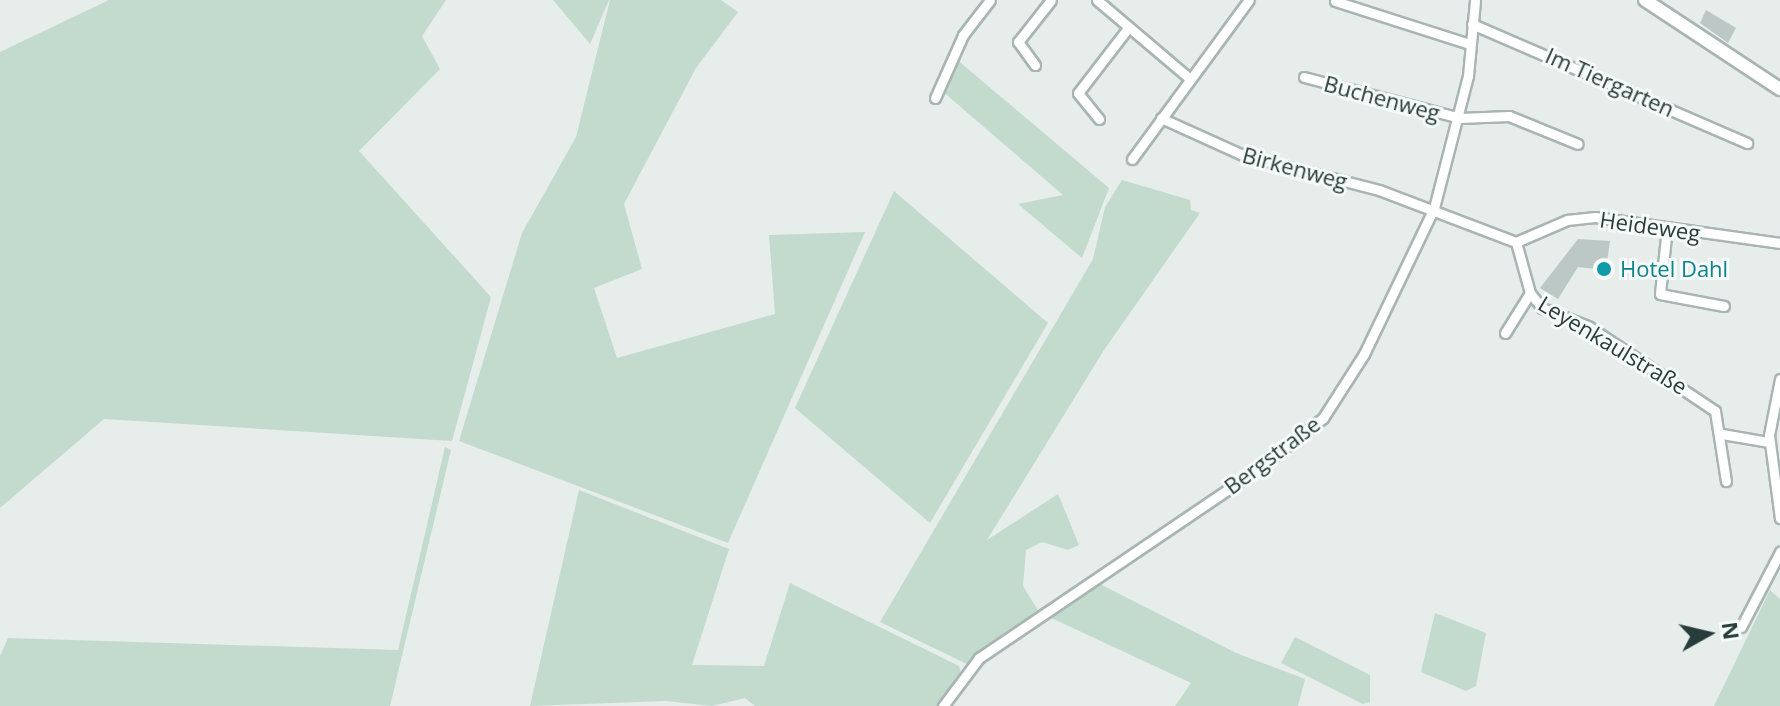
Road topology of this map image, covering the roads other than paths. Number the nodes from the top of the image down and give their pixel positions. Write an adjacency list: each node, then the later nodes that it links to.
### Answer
1 (990, 0): 15 (street)
2 (1051, 0): 11 (street)
3 (1097, 0): 9 (street)
4 (1249, 0): 13 (street)
5 (1475, 0): 8 (street, Bergstraße)
6 (1645, 0): 14 (main road)
7 (1335, 1): 10 (street)
8 (1472, 24): 10 (street, Bergstraße); 19 (street, Im Tiergarten)
9 (1128, 28): 13 (street); 18 (street)
10 (1470, 44): 17 (street, Bergstraße)
11 (1035, 65)
12 (1304, 77): 17 (street, Buchenweg)
13 (1190, 79): 16 (street)
14 (1780, 89)
15 (935, 98)
16 (1161, 118): 21 (street); 22 (street, Birkenweg)
17 (1460, 118): 20 (street, Buchenweg); 22 (street, Bergstraße)
18 (1099, 119)
19 (1747, 143)
20 (1578, 144)
21 (1132, 159)
22 (1434, 208): 24 (street); 37 (street, Bergstraße)
23 (1667, 227): 24 (street, Heideweg); 25 (street, Heideweg); 27 (street)
24 (1516, 242): 26 (street, Leyenkaulstraße)
25 (1780, 243)
26 (1530, 293): 28 (street, Leyenkaulstraße); 30 (street, Leyenkaulstraße)
27 (1724, 306)
28 (1505, 333)
29 (1780, 379): 31 (street)
30 (1722, 434): 31 (street); 32 (street, Leyenkaulstraße)
31 (1773, 437): 33 (street)
32 (1726, 481)
33 (1778, 499): 34 (street)
34 (1780, 518)
35 (1780, 552): 36 (street)
36 (1741, 627)
37 (943, 706)

